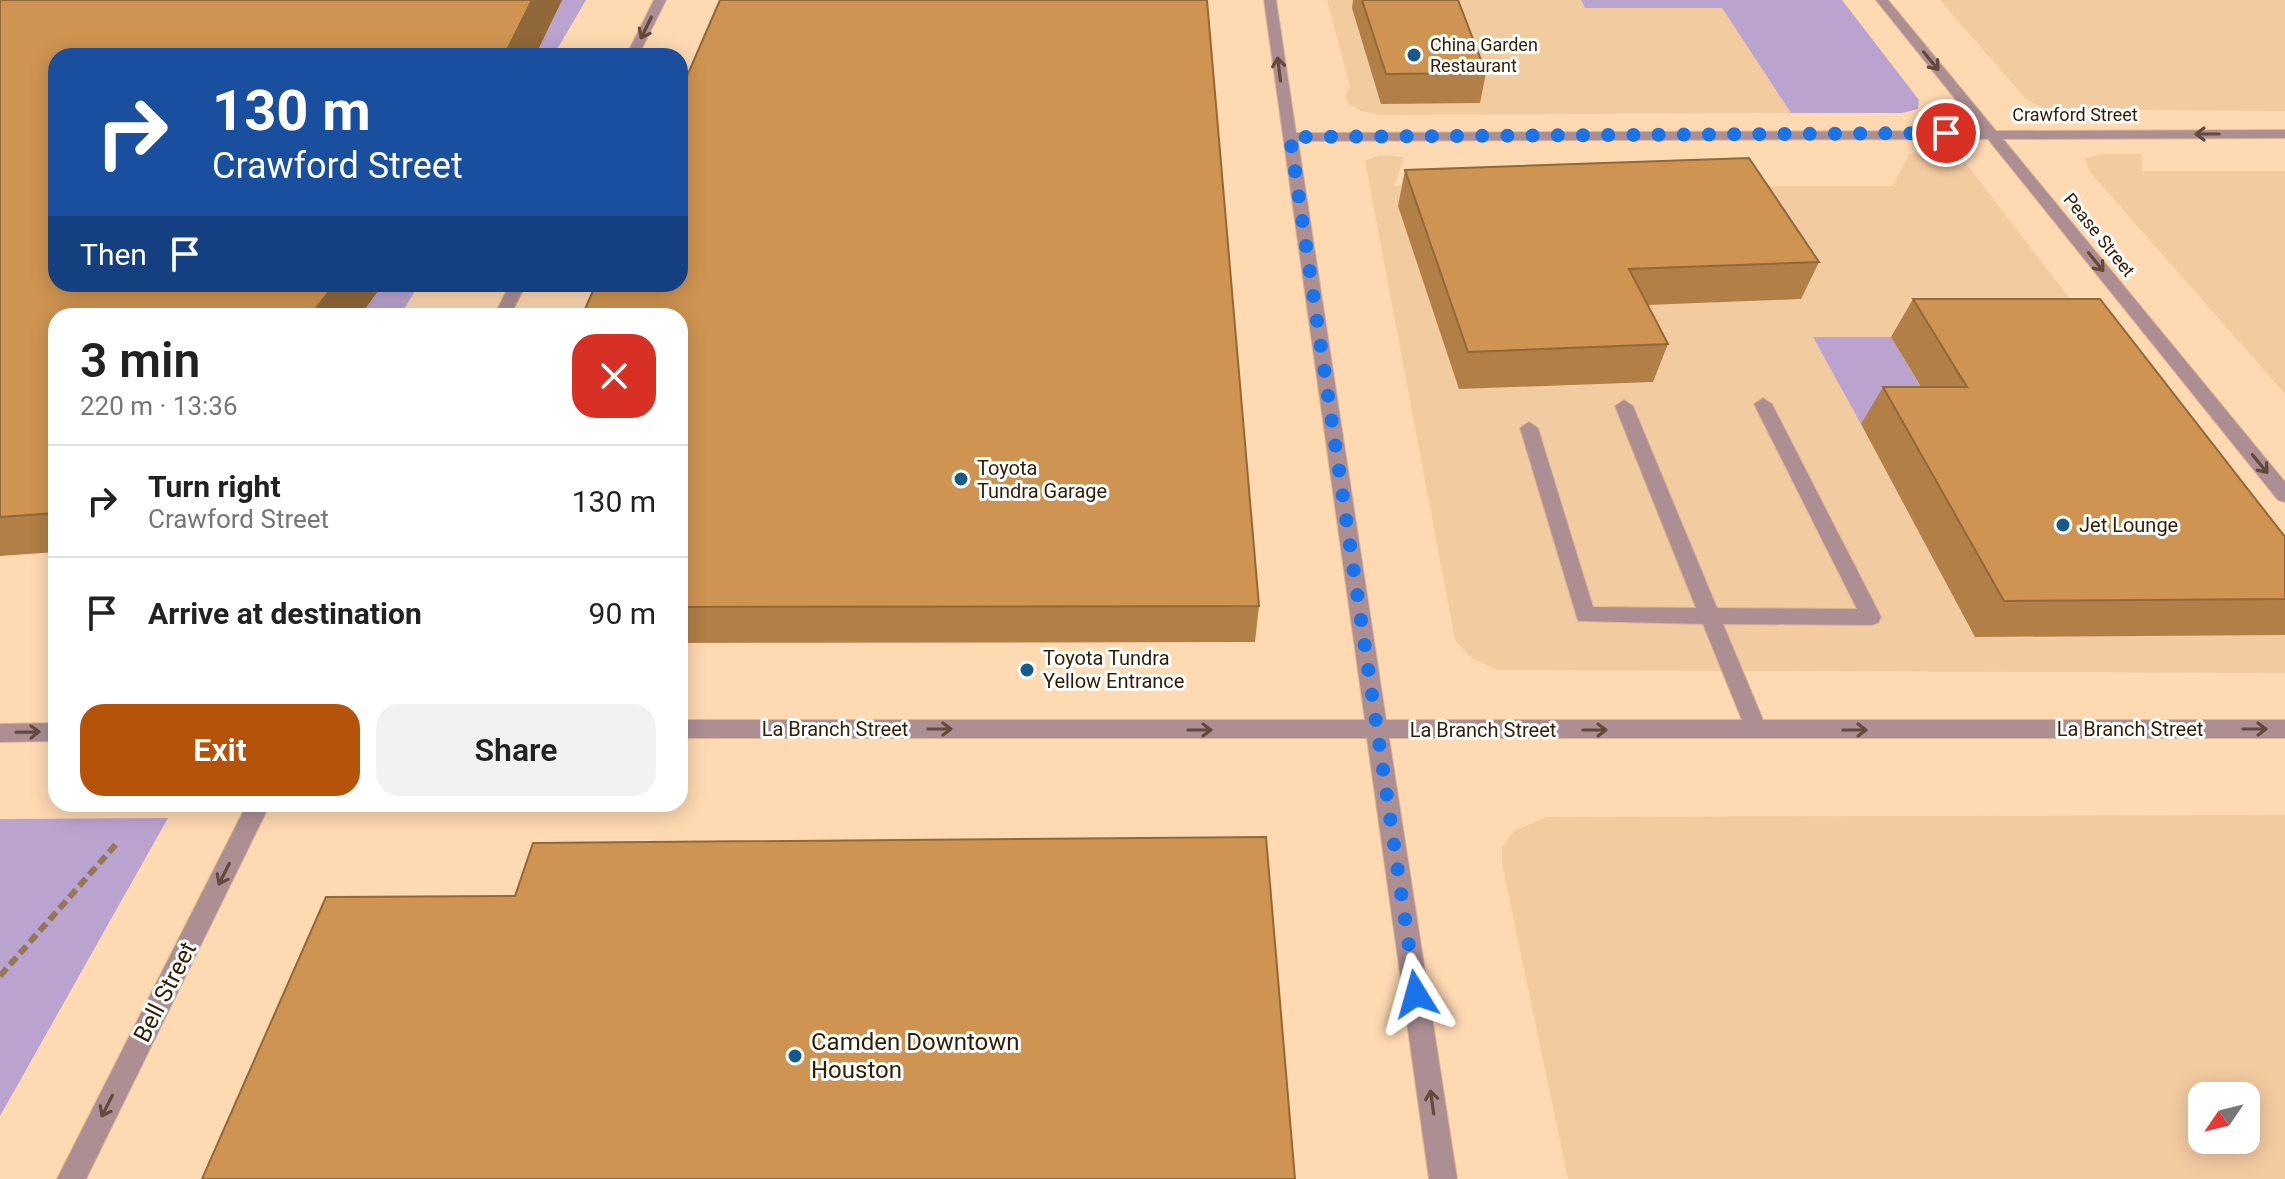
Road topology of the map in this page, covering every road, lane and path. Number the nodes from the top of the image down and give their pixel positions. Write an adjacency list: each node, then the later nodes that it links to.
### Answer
1 (660, 0): 4 (street, one-way to 4)
2 (1270, 0): 7 (street, one-way to 2)
3 (1882, 0): 5 (street, Pease Street, one-way to 5)
4 (636, 48)
5 (1991, 133): 6 (street, Crawford Street, one-way to 5); 7 (street, Crawford Street); 11 (street, Pease Street, one-way to 11)
6 (2285, 134)
7 (1290, 137): 15 (street)
8 (1763, 404): 12 (street)
9 (1624, 406): 12 (street)
10 (1529, 428): 12 (street)
11 (2285, 495)
12 (1713, 616): 16 (street)
13 (688, 729): 15 (street, La Branch Street, one-way to 15)
14 (2285, 729): 16 (street, La Branch Street, one-way to 14)
15 (1377, 730): 16 (street, La Branch Street, one-way to 16); 23 (street, one-way to 15)
16 (1757, 731)
17 (48, 732): 18 (street, one-way to 17)
18 (0, 733)
19 (255, 812): 22 (street, Bell Street, one-way to 22)
20 (118, 842): 21 (path)
21 (0, 976)
22 (71, 1179)
23 (1443, 1179)

